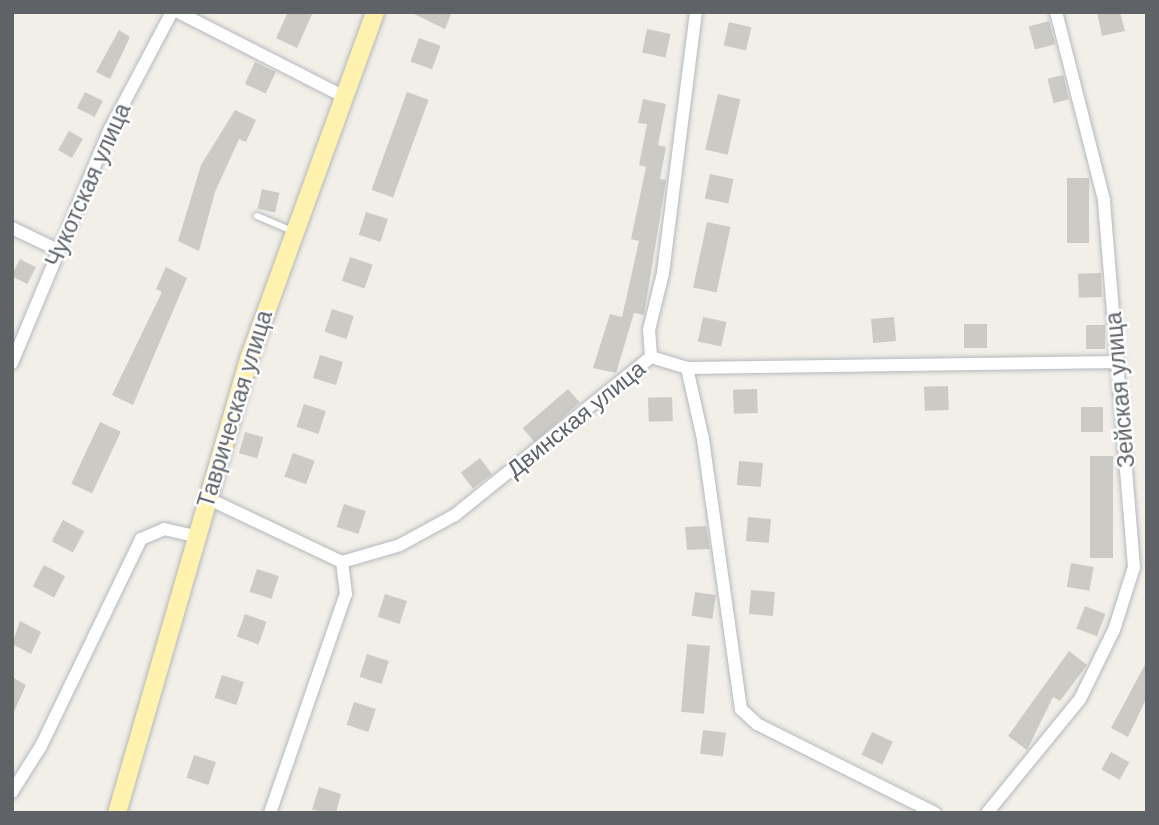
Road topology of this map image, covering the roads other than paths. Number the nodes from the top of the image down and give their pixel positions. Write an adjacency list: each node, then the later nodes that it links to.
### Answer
1 (172, 12): 10 (street, Чукотская улица)
2 (178, 12): 6 (street)
3 (375, 12): 6 (main road, Таврическая улица)
4 (696, 12): 11 (street, Двинская улица)
5 (1056, 12): 12 (street, Зейская улица)
6 (341, 96): 9 (main road, Таврическая улица)
7 (257, 216): 9 (lane)
8 (12, 228): 10 (street)
9 (293, 231): 15 (main road, Таврическая улица)
10 (58, 250): 13 (street, Чукотская улица)
11 (651, 357): 14 (street); 17 (street, Двинская улица)
12 (1118, 362): 14 (street); 22 (street, Зейская улица)
13 (12, 363)
14 (687, 368): 21 (street)
15 (207, 498): 16 (main road, Таврическая улица); 17 (street)
16 (195, 536): 18 (street); 19 (main road, Таврическая улица)
17 (342, 562): 20 (street)
18 (12, 792)
19 (117, 813)
20 (270, 813)
21 (935, 813)
22 (987, 813)

